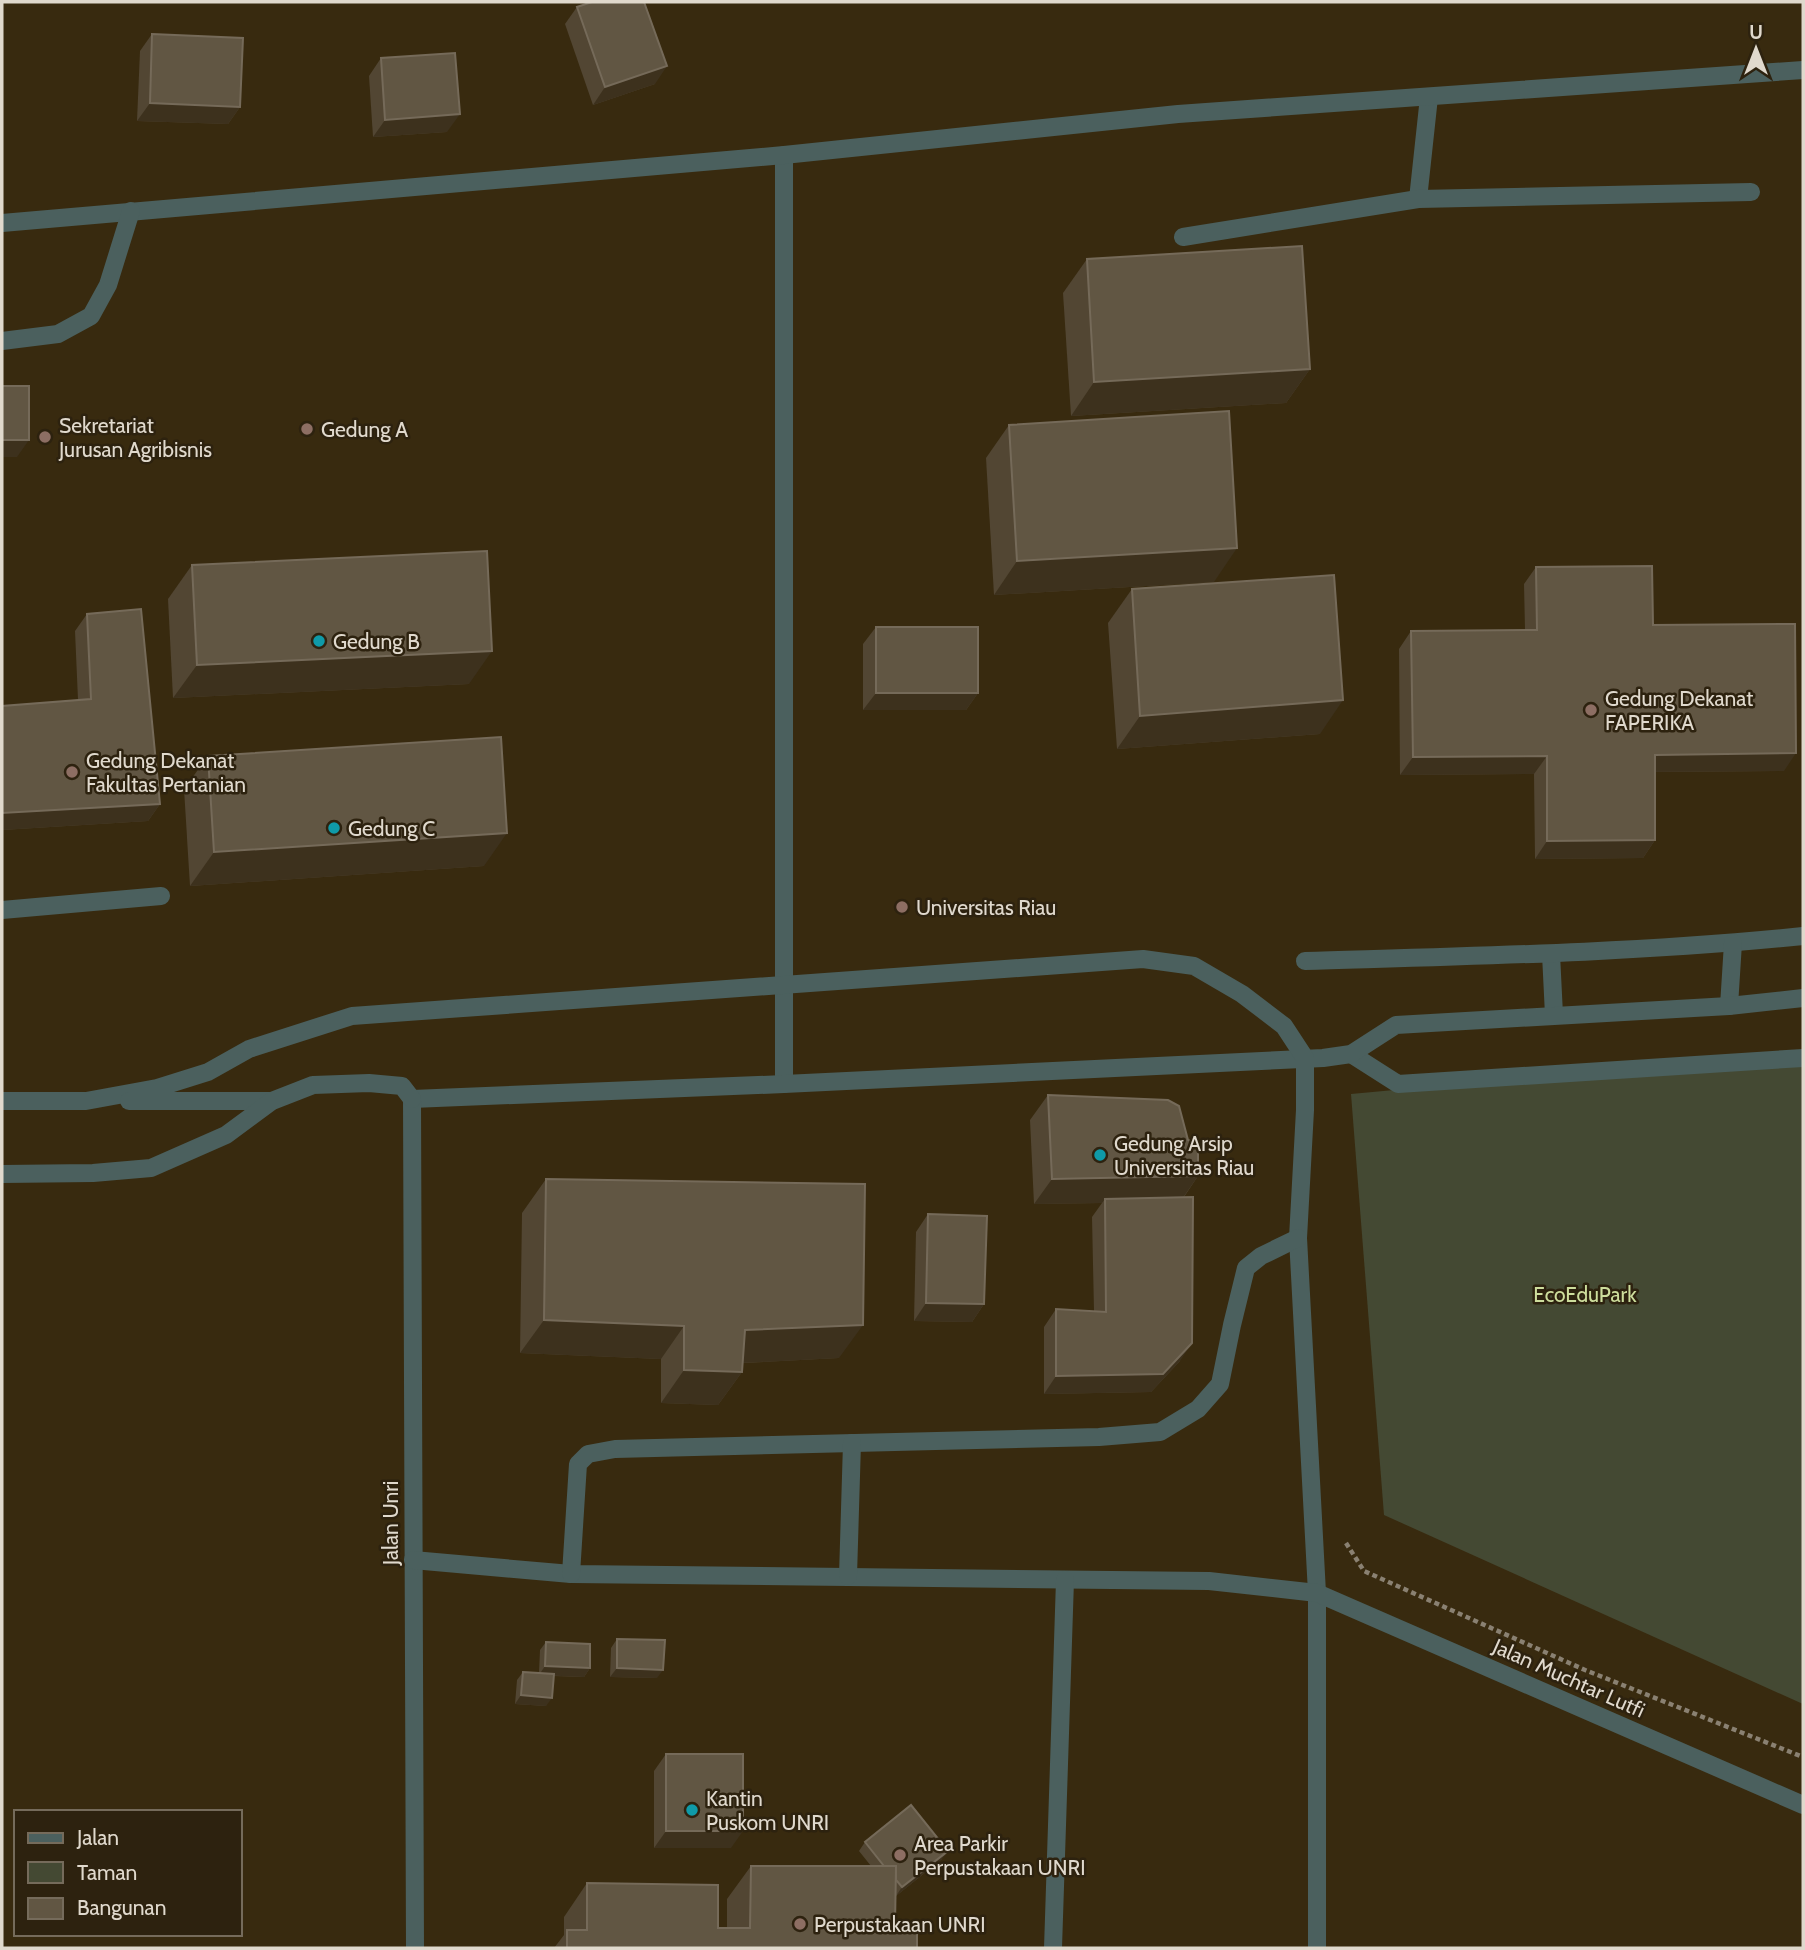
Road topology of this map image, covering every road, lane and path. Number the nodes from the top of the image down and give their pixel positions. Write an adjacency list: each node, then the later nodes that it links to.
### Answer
1 (1803, 70): 2 (lane)
2 (1429, 97): 3 (lane); 5 (lane)
3 (784, 155): 6 (lane); 16 (lane)
4 (1751, 192): 5 (lane)
5 (1418, 199): 8 (lane)
6 (131, 211): 7 (lane); 9 (lane)
7 (2, 223)
8 (1183, 237)
9 (2, 341)
10 (162, 897): 11 (lane)
11 (2, 910)
12 (1803, 936): 13 (lane)
13 (1733, 943): 14 (lane); 18 (lane)
14 (1551, 954): 15 (lane); 19 (lane)
15 (1306, 961)
16 (784, 985): 21 (lane); 23 (lane); 26 (lane)
17 (1803, 998): 18 (lane)
18 (1729, 1006): 19 (lane)
19 (1554, 1015): 20 (lane)
20 (1351, 1054): 21 (lane); 22 (lane)
21 (1305, 1058): 23 (lane); 29 (lane)
22 (1803, 1058)
23 (784, 1084): 24 (lane)
24 (412, 1099): 27 (lane); 32 (lane, Jalan Unri)
25 (2, 1101): 26 (lane)
26 (86, 1101): 27 (lane)
27 (272, 1101): 28 (lane)
28 (2, 1174)
29 (1298, 1238): 30 (lane); 36 (lane)
30 (852, 1443): 33 (lane); 34 (lane)
31 (1339, 1533): 37 (path)
32 (413, 1560): 33 (lane, Jalan Muchtar Lutfi); 39 (lane, Jalan Unri)
33 (570, 1574): 34 (lane, Jalan Muchtar Lutfi)
34 (848, 1576): 35 (lane, Jalan Muchtar Lutfi)
35 (1065, 1580): 36 (lane, Jalan Muchtar Lutfi); 40 (lane)
36 (1317, 1593): 38 (lane, Jalan Muchtar Lutfi); 41 (lane)
37 (1803, 1757)
38 (1803, 1805)
39 (415, 1948)
40 (1053, 1948)
41 (1317, 1948)

